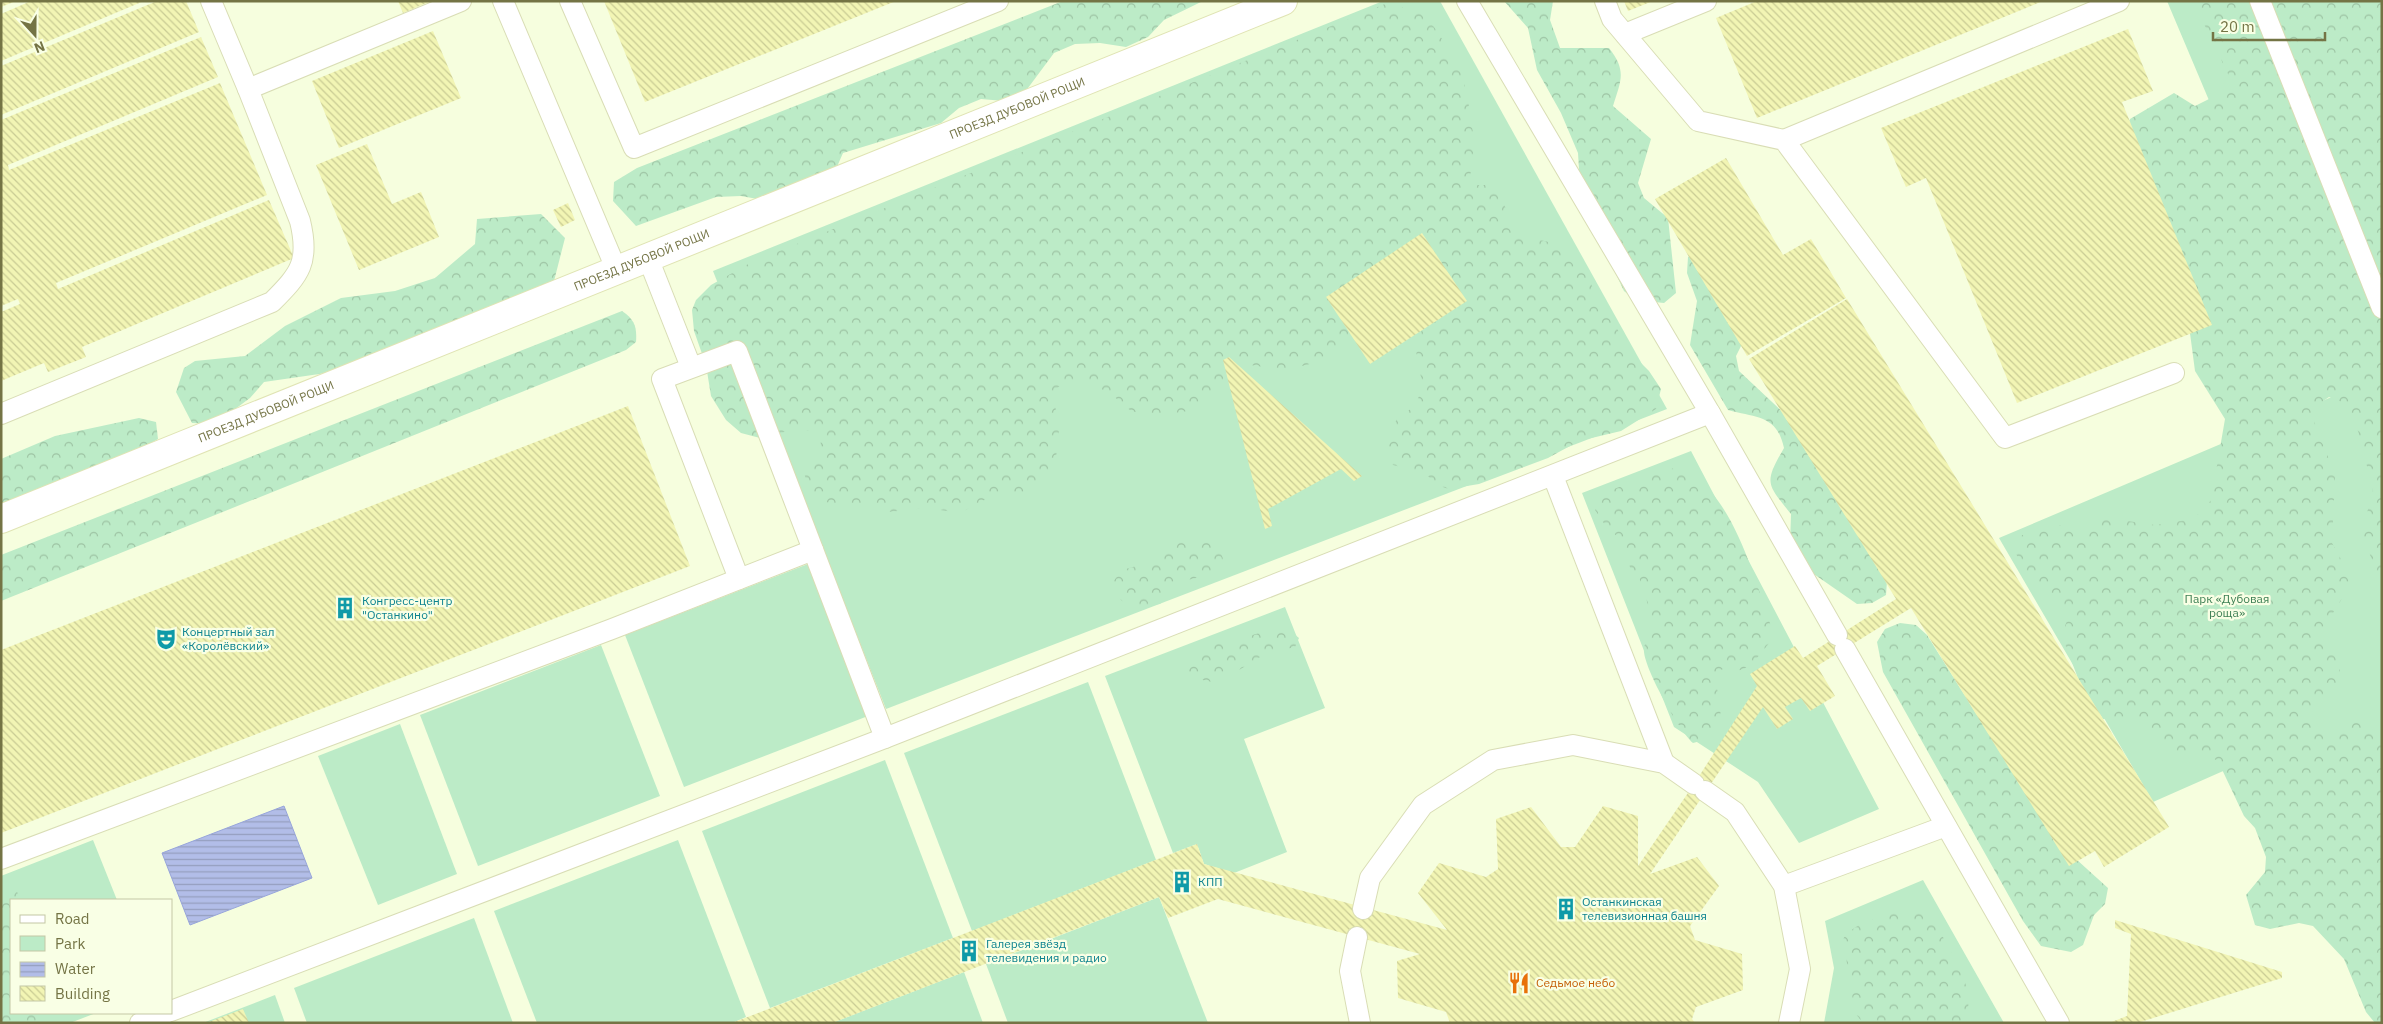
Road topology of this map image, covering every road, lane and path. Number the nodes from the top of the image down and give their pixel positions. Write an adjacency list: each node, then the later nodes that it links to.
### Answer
1 (211, 1): 13 (lane)
2 (461, 1): 13 (lane)
3 (503, 1): 16 (lane)
4 (570, 1): 5 (lane)
5 (998, 1)
6 (1283, 1): 15 (street, ПРОЕЗД ДУБОВОЙ РОЩИ)
7 (1467, 1): 20 (lane)
8 (1605, 1): 12 (lane)
9 (1706, 1): 12 (lane)
10 (2119, 1): 14 (lane)
11 (2260, 1): 17 (lane)
12 (1625, 34): 14 (lane)
13 (248, 89): 21 (lane)
14 (1784, 140): 19 (lane)
15 (648, 258): 16 (street, ПРОЕЗД ДУБОВОЙ РОЩИ); 18 (lane)
16 (617, 271): 23 (street, ПРОЕЗД ДУБОВОЙ РОЩИ)
17 (2382, 308)
18 (691, 367): 24 (lane); 25 (lane)
19 (2174, 374)
20 (1710, 413): 22 (lane); 28 (lane)
21 (1, 414)
22 (1553, 476): 26 (lane); 27 (lane)
23 (1, 520)
24 (813, 550): 25 (lane); 26 (lane)
25 (739, 579): 29 (lane)
26 (885, 738): 33 (lane)
27 (1664, 763): 30 (lane); 31 (lane)
28 (1946, 826): 30 (lane); 38 (lane)
29 (1, 858)
30 (1784, 886): 37 (lane)
31 (1363, 908)
32 (1357, 936): 36 (lane)
33 (172, 1011)
34 (163, 1014): 35 (lane)
35 (140, 1023)
36 (1360, 1023)
37 (1788, 1023)
38 (2059, 1023)

